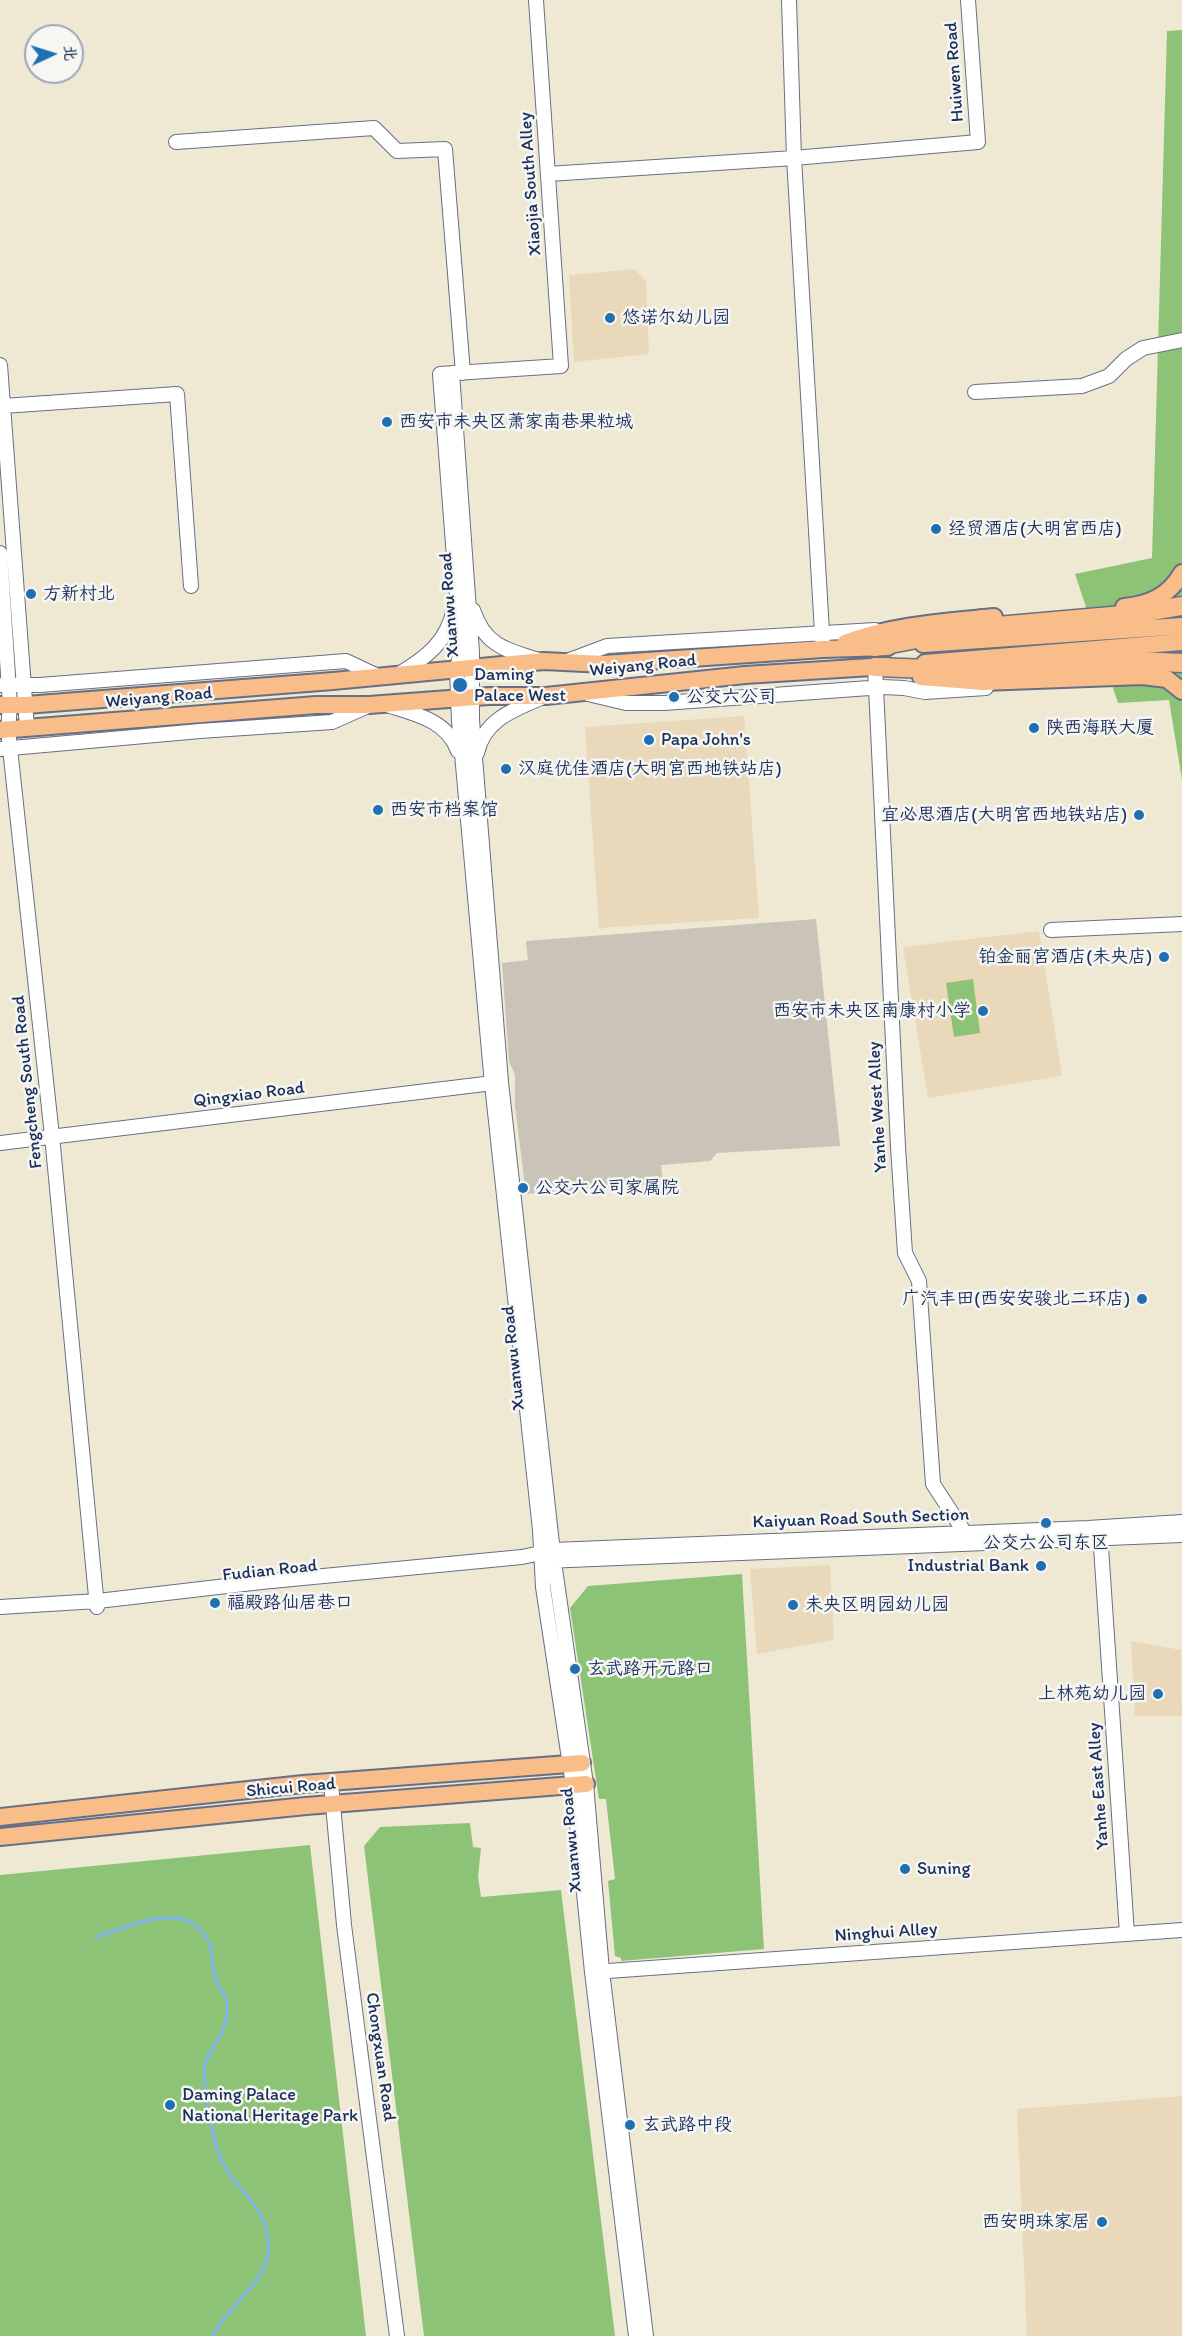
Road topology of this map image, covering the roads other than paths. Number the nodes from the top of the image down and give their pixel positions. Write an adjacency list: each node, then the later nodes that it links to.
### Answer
1 (536, 0): 6 (street, Xiaojia South Alley)
2 (789, 0): 5 (street)
3 (968, 0): 5 (street, Huiwen Road)
4 (176, 142): 9 (street, Xuanwu Road)
5 (794, 158): 6 (street); 20 (street)
6 (548, 174): 9 (street, Xiaojia South Alley)
7 (1182, 340): 10 (street)
8 (0, 365): 11 (street, Fengcheng South Road)
9 (452, 373): 15 (street, Xuanwu Road)
10 (975, 392)
11 (3, 406): 14 (street); 31 (street, Fengcheng South Road)
12 (0, 553): 30 (street, Fengcheng South Road)
13 (1182, 573): 20 (main road)
14 (191, 586)
15 (462, 593): 23 (street); 26 (street, Xuanwu Road); 28 (street)
16 (1182, 606): 21 (highway)
17 (1182, 626): 21 (main road, Weiyang Road)
18 (729, 639): 20 (street); 22 (street); 24 (street)
19 (1182, 642): 29 (main road, Weiyang Road)
20 (826, 643): 21 (main road, Weiyang Road); 22 (main road, Weiyang Road)
21 (876, 647)
22 (756, 654): 24 (main road, Weiyang Road)
23 (544, 661): 24 (main road, Weiyang Road); 26 (main road, Weiyang Road)
24 (566, 661)
25 (1182, 663): 29 (highway)
26 (465, 669): 28 (main road, Weiyang Road); 35 (street, Xuanwu Road)
27 (745, 675): 29 (main road, Weiyang Road); 33 (main road, Weiyang Road); 36 (street)
28 (388, 676): 31 (street); 38 (main road, Weiyang Road)
29 (875, 676): 32 (main road); 36 (street); 50 (street, Yanhe West Alley)
30 (4, 685): 31 (street); 38 (street, Fengcheng South Road)
31 (24, 685): 38 (street, Fengcheng South Road)
32 (1182, 691)
33 (583, 692): 34 (main road, Weiyang Road); 36 (street)
34 (546, 696): 35 (main road, Weiyang Road); 42 (street)
35 (464, 698): 37 (main road, Weiyang Road); 42 (street, Xuanwu Road); 43 (street, Xuanwu Road)
36 (715, 700)
37 (376, 704): 39 (main road, Weiyang Road); 41 (street); 43 (street)
38 (12, 705): 39 (street, Fengcheng South Road); 40 (street, Fengcheng South Road)
39 (27, 728): 40 (main road, Weiyang Road)
40 (4, 730): 41 (street, Fengcheng South Road)
41 (5, 749): 47 (street, Fengcheng South Road)
42 (476, 767): 46 (street, Xuanwu Road)
43 (464, 776): 46 (street, Xuanwu Road)
44 (1182, 924): 45 (street)
45 (1051, 930)
46 (497, 1083): 47 (street, Qingxiao Road); 53 (street, Xuanwu Road)
47 (52, 1136): 48 (street, Qingxiao Road); 54 (street, Fengcheng South Road)
48 (0, 1143)
49 (1182, 1522): 51 (street, Kaiyuan Road South Section)
50 (964, 1533): 51 (street, Kaiyuan Road South Section); 53 (street, Kaiyuan Road South Section)
51 (1100, 1534): 52 (street, Kaiyuan Road South Section); 53 (street, Kaiyuan Road South Section); 64 (street, Yanhe East Alley)
52 (1182, 1535)
53 (548, 1557): 54 (street, Fudian Road); 57 (street, Xuanwu Road)
54 (96, 1604): 55 (street, Fudian Road); 56 (street, Fudian Road)
55 (0, 1607)
56 (0, 1613)
57 (576, 1764): 58 (main road, Shicui Road); 59 (street, Xuanwu Road)
58 (332, 1783): 60 (street, Chongxuan Road); 61 (main road, Shicui Road)
59 (579, 1784): 60 (main road, Shicui Road); 65 (street, Xuanwu Road)
60 (332, 1804): 62 (main road, Shicui Road); 66 (street, Chongxuan Road)
61 (0, 1817)
62 (0, 1837)
63 (1182, 1930): 64 (street, Ninghui Alley)
64 (1127, 1934): 65 (street, Ninghui Alley)
65 (597, 1972): 67 (street, Xuanwu Road); 68 (street, Xuanwu Road)
66 (397, 2336)
67 (636, 2336)
68 (646, 2336)

